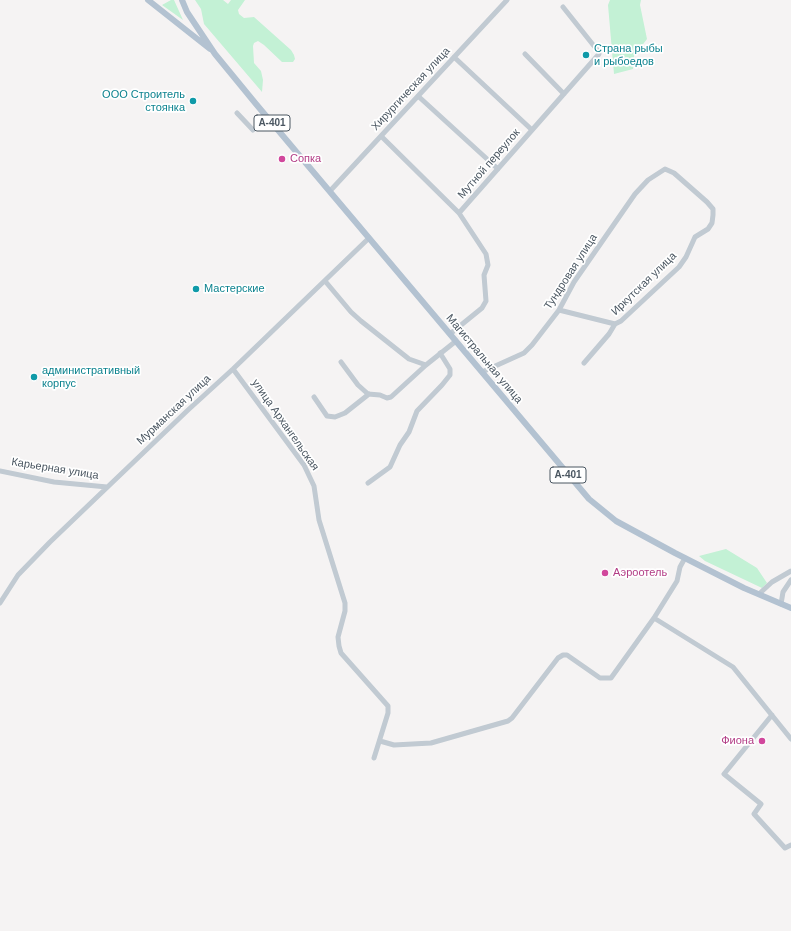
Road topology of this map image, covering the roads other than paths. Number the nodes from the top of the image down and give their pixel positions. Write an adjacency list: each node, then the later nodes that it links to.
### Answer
1 (148, 0): 5 (main road, Магистральная улица / А-401)
2 (182, 0): 5 (main road, Магистральная улица / А-401)
3 (507, 0): 7 (street, Хирургическая улица)
4 (563, 8): 8 (street, Мутной переулок)
5 (216, 54): 16 (main road, Магистральная улица / А-401)
6 (525, 54): 8 (street)
7 (454, 57): 9 (street, Хирургическая улица); 12 (street)
8 (564, 94): 12 (street, Мутной переулок)
9 (418, 96): 13 (street, Хирургическая улица); 14 (street)
10 (237, 113): 11 (street)
11 (253, 130)
12 (532, 130): 14 (street, Мутной переулок)
13 (381, 136): 16 (street, Хирургическая улица); 17 (street)
14 (498, 169): 17 (street, Мутной переулок)
15 (665, 169): 20 (street, Тундровая улица); 21 (street, Иркутская улица)
16 (330, 191): 18 (main road, Магистральная улица / А-401)
17 (459, 213): 22 (street, Мутной переулок)
18 (369, 238): 19 (street, Мурманская улица); 22 (main road, Магистральная улица / А-401)
19 (325, 281): 27 (street); 28 (street, Мурманская улица)
20 (559, 310): 21 (street); 29 (street, Тундровая улица)
21 (615, 324): 26 (street, Иркутская улица)
22 (450, 334): 23 (main road, Магистральная улица / А-401)
23 (456, 341): 24 (street); 29 (main road, Магистральная улица / А-401)
24 (440, 353): 27 (street); 33 (street)
25 (341, 362): 30 (street)
26 (584, 363)
27 (426, 364): 30 (street)
28 (233, 369): 34 (street, Мурманская улица); 45 (street, улица Архангельская)
29 (482, 372): 35 (main road, Магистральная улица / А-401)
30 (369, 394): 31 (street)
31 (314, 397)
32 (0, 471): 34 (street, Карьерная улица)
33 (368, 483)
34 (107, 487): 39 (street, Мурманская улица)
35 (685, 558): 38 (main road, Магистральная улица / А-401); 42 (street)
36 (791, 571): 38 (street)
37 (791, 580): 40 (street)
38 (759, 594): 40 (main road, Магистральная улица / А-401)
39 (0, 603)
40 (780, 604): 41 (main road, Магистральная улица / А-401)
41 (791, 608)
42 (654, 618): 43 (street); 45 (street)
43 (772, 716): 44 (street); 47 (street)
44 (791, 739)
45 (380, 741): 46 (street, улица Архангельская)
46 (374, 758)
47 (791, 844)

